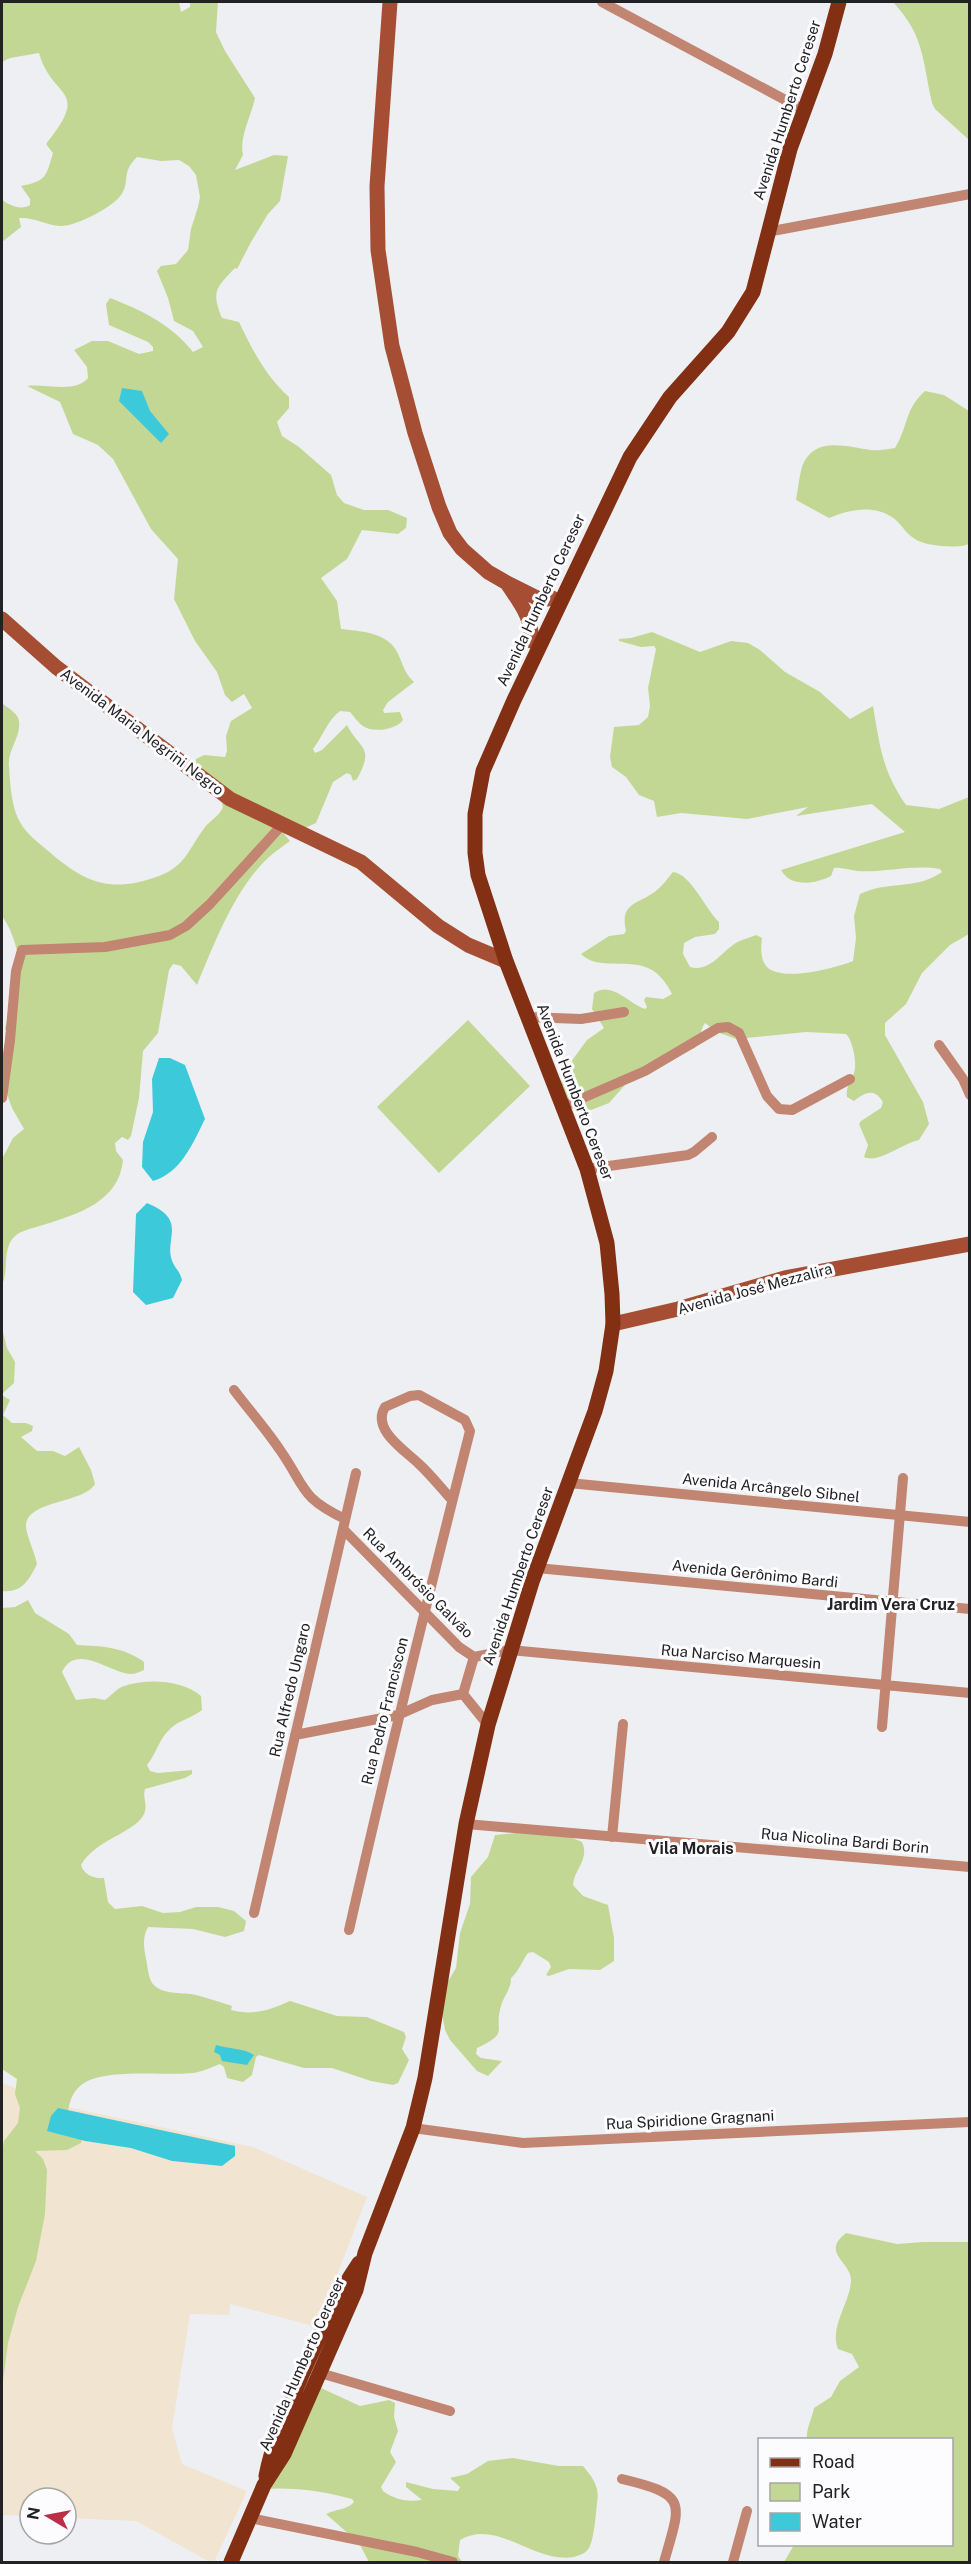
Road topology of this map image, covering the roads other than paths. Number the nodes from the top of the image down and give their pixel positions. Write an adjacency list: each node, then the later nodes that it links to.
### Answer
1 (390, 2): 7 (street)
2 (602, 2): 4 (street)
3 (839, 2): 4 (main road, Avenida Humberto Cereser)
4 (804, 110): 6 (main road, Avenida Humberto Cereser)
5 (969, 194): 6 (street)
6 (767, 231): 8 (main road, Avenida Humberto Cereser)
7 (507, 583): 8 (street); 10 (street)
8 (551, 607): 10 (main road, Avenida Humberto Cereser)
9 (2, 619): 11 (street, Avenida Maria Negrini Negro)
10 (539, 632): 12 (main road, Avenida Humberto Cereser)
11 (282, 825): 12 (street, Avenida Maria Negrini Negro); 18 (street)
12 (506, 961): 14 (main road, Avenida Humberto Cereser)
13 (624, 1012): 14 (street)
14 (527, 1017): 19 (main road, Avenida Humberto Cereser)
15 (939, 1045): 17 (street)
16 (850, 1079): 19 (street)
17 (969, 1095)
18 (2, 1098)
19 (562, 1107): 21 (main road, Avenida Humberto Cereser)
20 (712, 1137): 21 (street)
21 (587, 1169): 23 (main road, Avenida Humberto Cereser)
22 (969, 1243): 23 (street, Avenida José Mezzalira)
23 (613, 1324): 27 (main road, Avenida Humberto Cereser)
24 (234, 1390): 31 (street, Rua Ambrósio Galvão)
25 (356, 1473): 31 (street, Rua Alfredo Ungaro)
26 (903, 1478): 29 (street)
27 (569, 1483): 29 (street, Avenida Arcângelo Sibnel); 32 (main road, Avenida Humberto Cereser)
28 (452, 1500): 28 (street, Rua Pedro Franciscon); 35 (street, Rua Pedro Franciscon)
29 (900, 1516): 30 (street, Avenida Arcângelo Sibnel); 33 (street)
30 (969, 1522)
31 (344, 1524): 35 (street, Rua Ambrósio Galvão); 45 (street, Rua Alfredo Ungaro)
32 (537, 1568): 33 (street, Avenida Gerônimo Bardi); 36 (main road, Avenida Humberto Cereser)
33 (892, 1603): 34 (street, Avenida Gerônimo Bardi); 38 (street)
34 (969, 1609)
35 (424, 1612): 37 (street, Rua Ambrósio Galvão); 41 (street, Rua Pedro Franciscon)
36 (510, 1650): 37 (street, Rua Ambrósio Galvão); 38 (street, Rua Narciso Marquesin); 43 (main road, Avenida Humberto Cereser)
37 (474, 1657): 39 (street)
38 (885, 1686): 40 (street, Rua Narciso Marquesin); 44 (street)
39 (463, 1694): 41 (street); 43 (street)
40 (969, 1694)
41 (398, 1715): 45 (street); 50 (street, Rua Pedro Franciscon)
42 (622, 1724): 47 (street)
43 (488, 1725): 46 (main road, Avenida Humberto Cereser)
44 (882, 1726)
45 (295, 1735): 49 (street, Rua Alfredo Ungaro)
46 (466, 1824): 47 (street, Rua Nicolina Bardi Borin); 52 (main road, Avenida Humberto Cereser)
47 (612, 1837): 48 (street, Rua Nicolina Bardi Borin)
48 (969, 1867)
49 (254, 1913)
50 (349, 1930)
51 (969, 2122): 52 (street, Rua Spiridione Gragnani)
52 (413, 2128): 53 (main road, Avenida Humberto Cereser)
53 (365, 2253): 54 (main road, Avenida Humberto Cereser); 57 (main road, Avenida Humberto Cereser)
54 (320, 2373): 55 (street); 57 (main road, Avenida Humberto Cereser)
55 (450, 2411)
56 (622, 2479): 62 (street)
57 (264, 2485): 59 (main road, Avenida Humberto Cereser)
58 (747, 2511): 63 (street)
59 (250, 2518): 60 (main road, Avenida Humberto Cereser); 61 (street)
60 (231, 2562)
61 (453, 2562)
62 (664, 2562)
63 (733, 2562)

